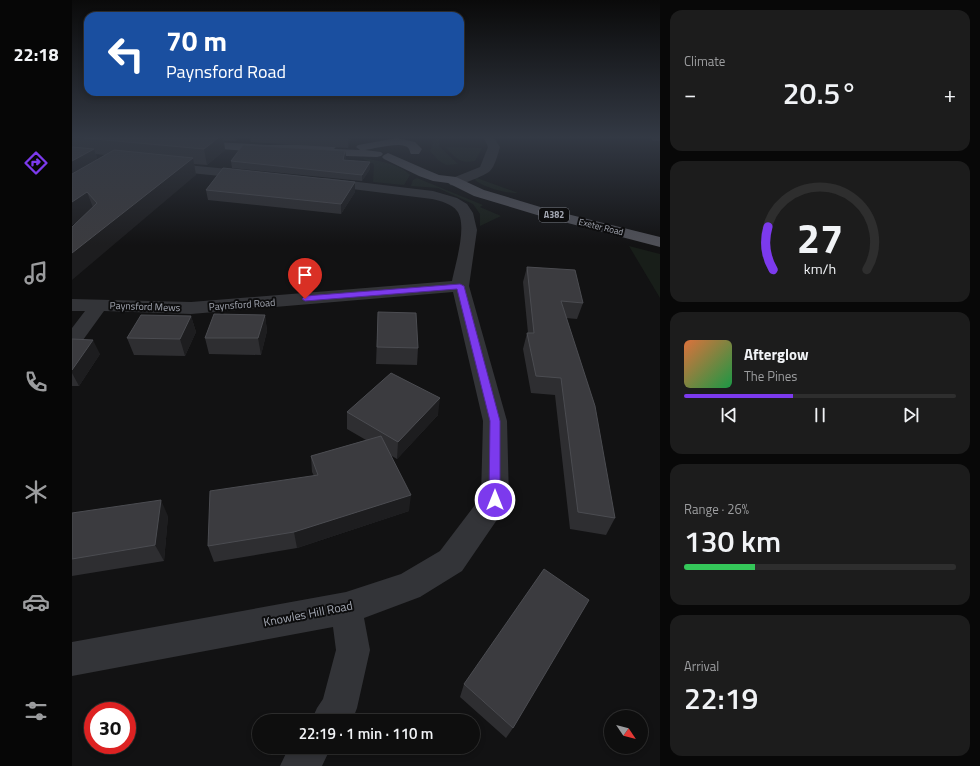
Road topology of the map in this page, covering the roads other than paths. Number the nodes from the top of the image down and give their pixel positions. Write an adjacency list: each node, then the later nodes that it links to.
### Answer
1 (245, 174): 5 (street)
2 (422, 174): 7 (main road, Exeter Road / A382)
3 (449, 174): 7 (main road, Exeter Road / A382)
4 (471, 174): 7 (street)
5 (258, 175)
6 (314, 180): 9 (street, Knowles Hill Road)
7 (453, 181): 8 (main road, Exeter Road / A382)
8 (660, 242)
9 (460, 286): 12 (street, Paynsford Road); 14 (street, Knowles Hill Road)
10 (72, 305): 11 (street, Paynsford Mews)
11 (99, 305): 12 (street, Paynsford Mews); 13 (street, Paynsford Mews)
12 (191, 308)
13 (76, 336)
14 (346, 608): 15 (street, Knowles Hill Road); 16 (street)
15 (72, 659)
16 (335, 714)
17 (308, 754): 18 (street)
18 (300, 766)

